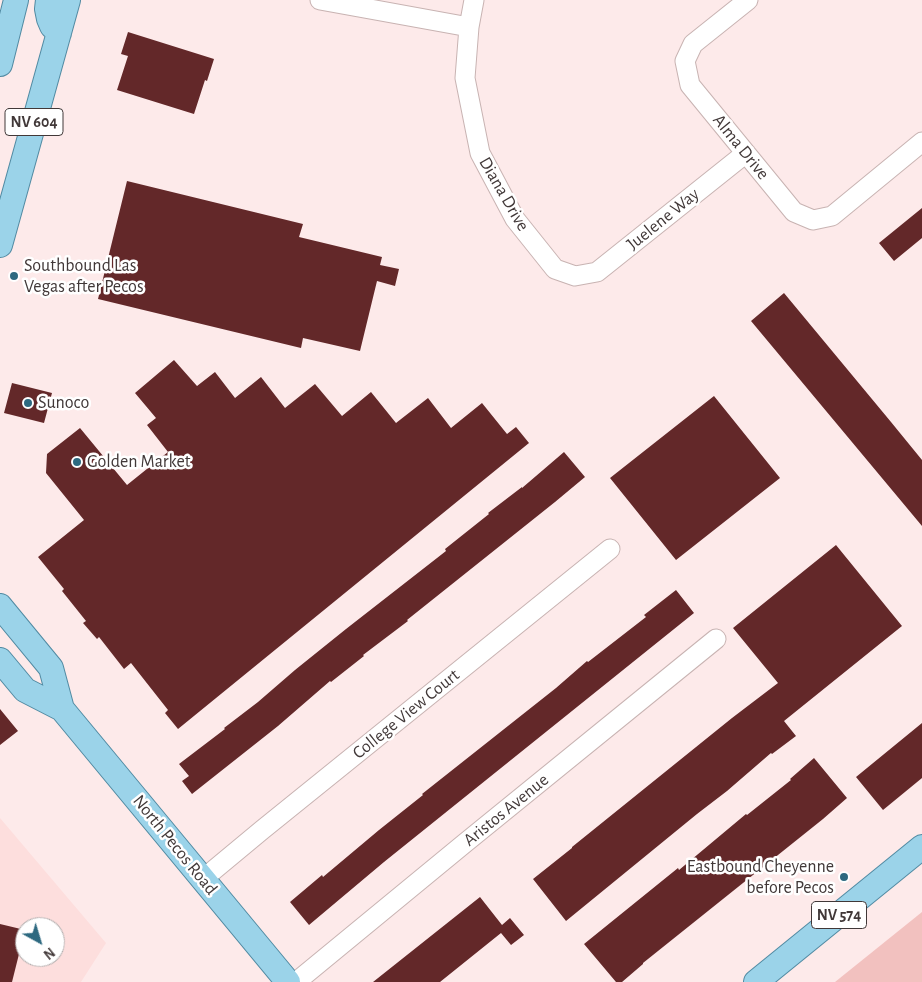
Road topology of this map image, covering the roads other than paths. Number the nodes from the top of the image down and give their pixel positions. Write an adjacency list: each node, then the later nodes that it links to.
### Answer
1 (16, 0): 9 (main road)
2 (48, 0): 8 (main road)
3 (68, 0): 8 (main road, NV 604)
4 (320, 0): 7 (street)
5 (474, 0): 7 (street, Diana Drive)
6 (748, 0): 11 (street, Alma Drive)
7 (469, 27): 13 (street, Diana Drive)
8 (59, 33): 12 (main road, NV 604)
9 (0, 64)
10 (922, 142): 11 (street, Alma Drive)
11 (746, 153): 13 (street, Juelene Way)
12 (0, 245)
13 (575, 276)
14 (610, 550): 20 (street, College View Court)
15 (0, 606): 18 (main road, North Pecos Road)
16 (716, 638): 22 (street, Aristos Avenue)
17 (0, 660): 18 (main road, North Pecos Road)
18 (62, 709): 20 (main road, North Pecos Road)
19 (922, 847): 23 (main road, NV 574)
20 (203, 879): 21 (main road, North Pecos Road)
21 (288, 982)
22 (296, 982)
23 (756, 982)

